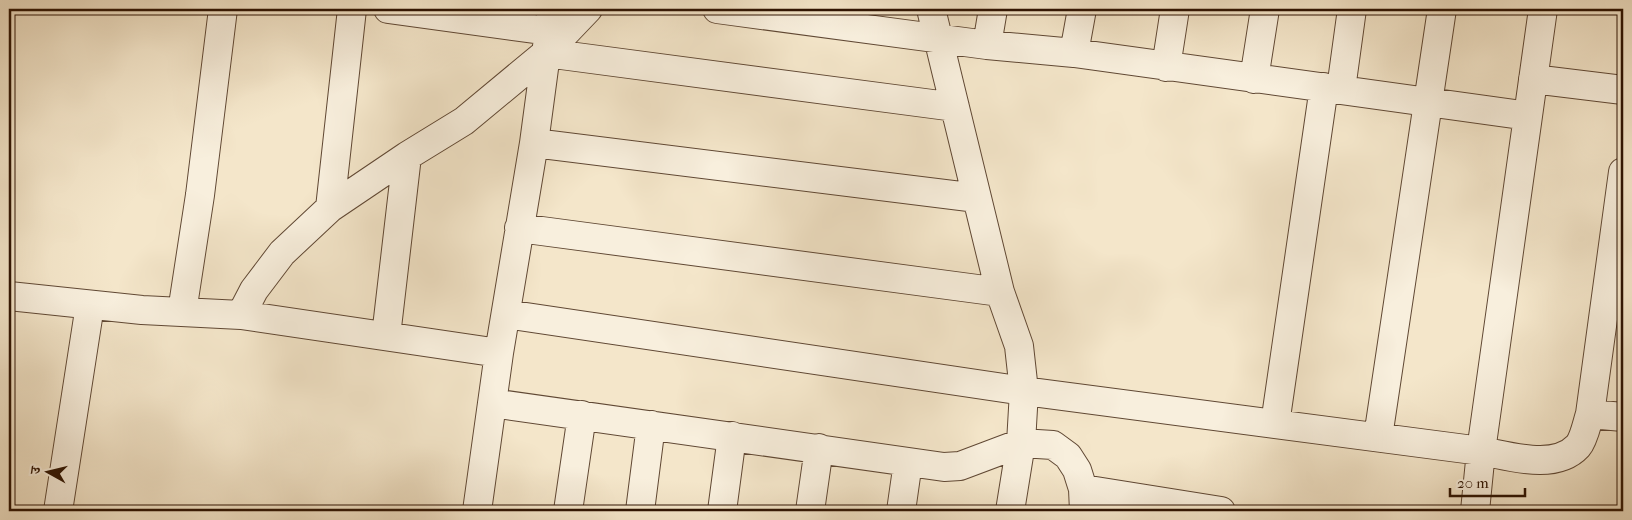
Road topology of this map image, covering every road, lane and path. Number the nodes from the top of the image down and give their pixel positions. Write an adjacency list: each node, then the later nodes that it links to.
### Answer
1 (223, 9): 36 (street)
2 (352, 9): 31 (street)
3 (388, 9): 15 (street)
4 (588, 9): 15 (street)
5 (717, 9): 14 (street)
6 (931, 9): 16 (street)
7 (994, 9): 17 (street)
8 (1082, 9): 18 (street)
9 (1176, 9): 19 (street)
10 (1265, 9): 20 (street)
11 (1352, 9): 22 (street)
12 (1442, 9): 24 (street)
13 (1543, 9): 21 (street)
14 (763, 12): 16 (street)
15 (549, 31): 25 (street); 27 (street); 28 (street)
16 (938, 38): 17 (street); 25 (street)
17 (988, 45): 18 (street)
18 (1074, 53): 19 (street)
19 (1166, 67): 20 (street)
20 (1254, 79): 22 (street)
21 (1533, 79): 23 (street); 26 (street)
22 (1332, 88): 24 (street); 46 (street)
23 (1623, 90)
24 (1428, 102): 26 (street); 49 (street)
25 (955, 107): 30 (street)
26 (1528, 116): 52 (street)
27 (534, 143): 30 (street); 32 (street)
28 (407, 156): 31 (street); 39 (street)
29 (1623, 172): 43 (street)
30 (977, 198): 33 (street)
31 (330, 208): 38 (street)
32 (519, 228): 33 (street); 37 (street)
33 (1000, 292): 41 (street)
34 (9, 296): 35 (street)
35 (90, 305): 36 (street); 56 (street)
36 (182, 312): 38 (street)
37 (506, 314): 40 (street); 41 (street)
38 (240, 315): 39 (street)
39 (386, 336): 40 (street)
40 (499, 353): 42 (street)
41 (1024, 390): 46 (street); 50 (street)
42 (492, 402): 44 (street); 57 (street)
43 (1590, 414): 45 (street); 52 (street)
44 (582, 415): 47 (street); 58 (street)
45 (1623, 417)
46 (1275, 424): 49 (street)
47 (651, 425): 48 (street); 59 (street)
48 (732, 436): 51 (street); 60 (street)
49 (1378, 437): 52 (street)
50 (1021, 443): 53 (street); 54 (street); 63 (street)
51 (818, 448): 53 (street); 61 (street)
52 (1481, 451): 65 (street)
53 (908, 462): 62 (street)
54 (1084, 500): 55 (street)
55 (1190, 509): 64 (street)
56 (58, 511)
57 (477, 511)
58 (568, 511)
59 (640, 511)
60 (722, 511)
61 (810, 511)
62 (901, 511)
63 (1010, 511)
64 (1222, 511)
65 (1475, 511)

